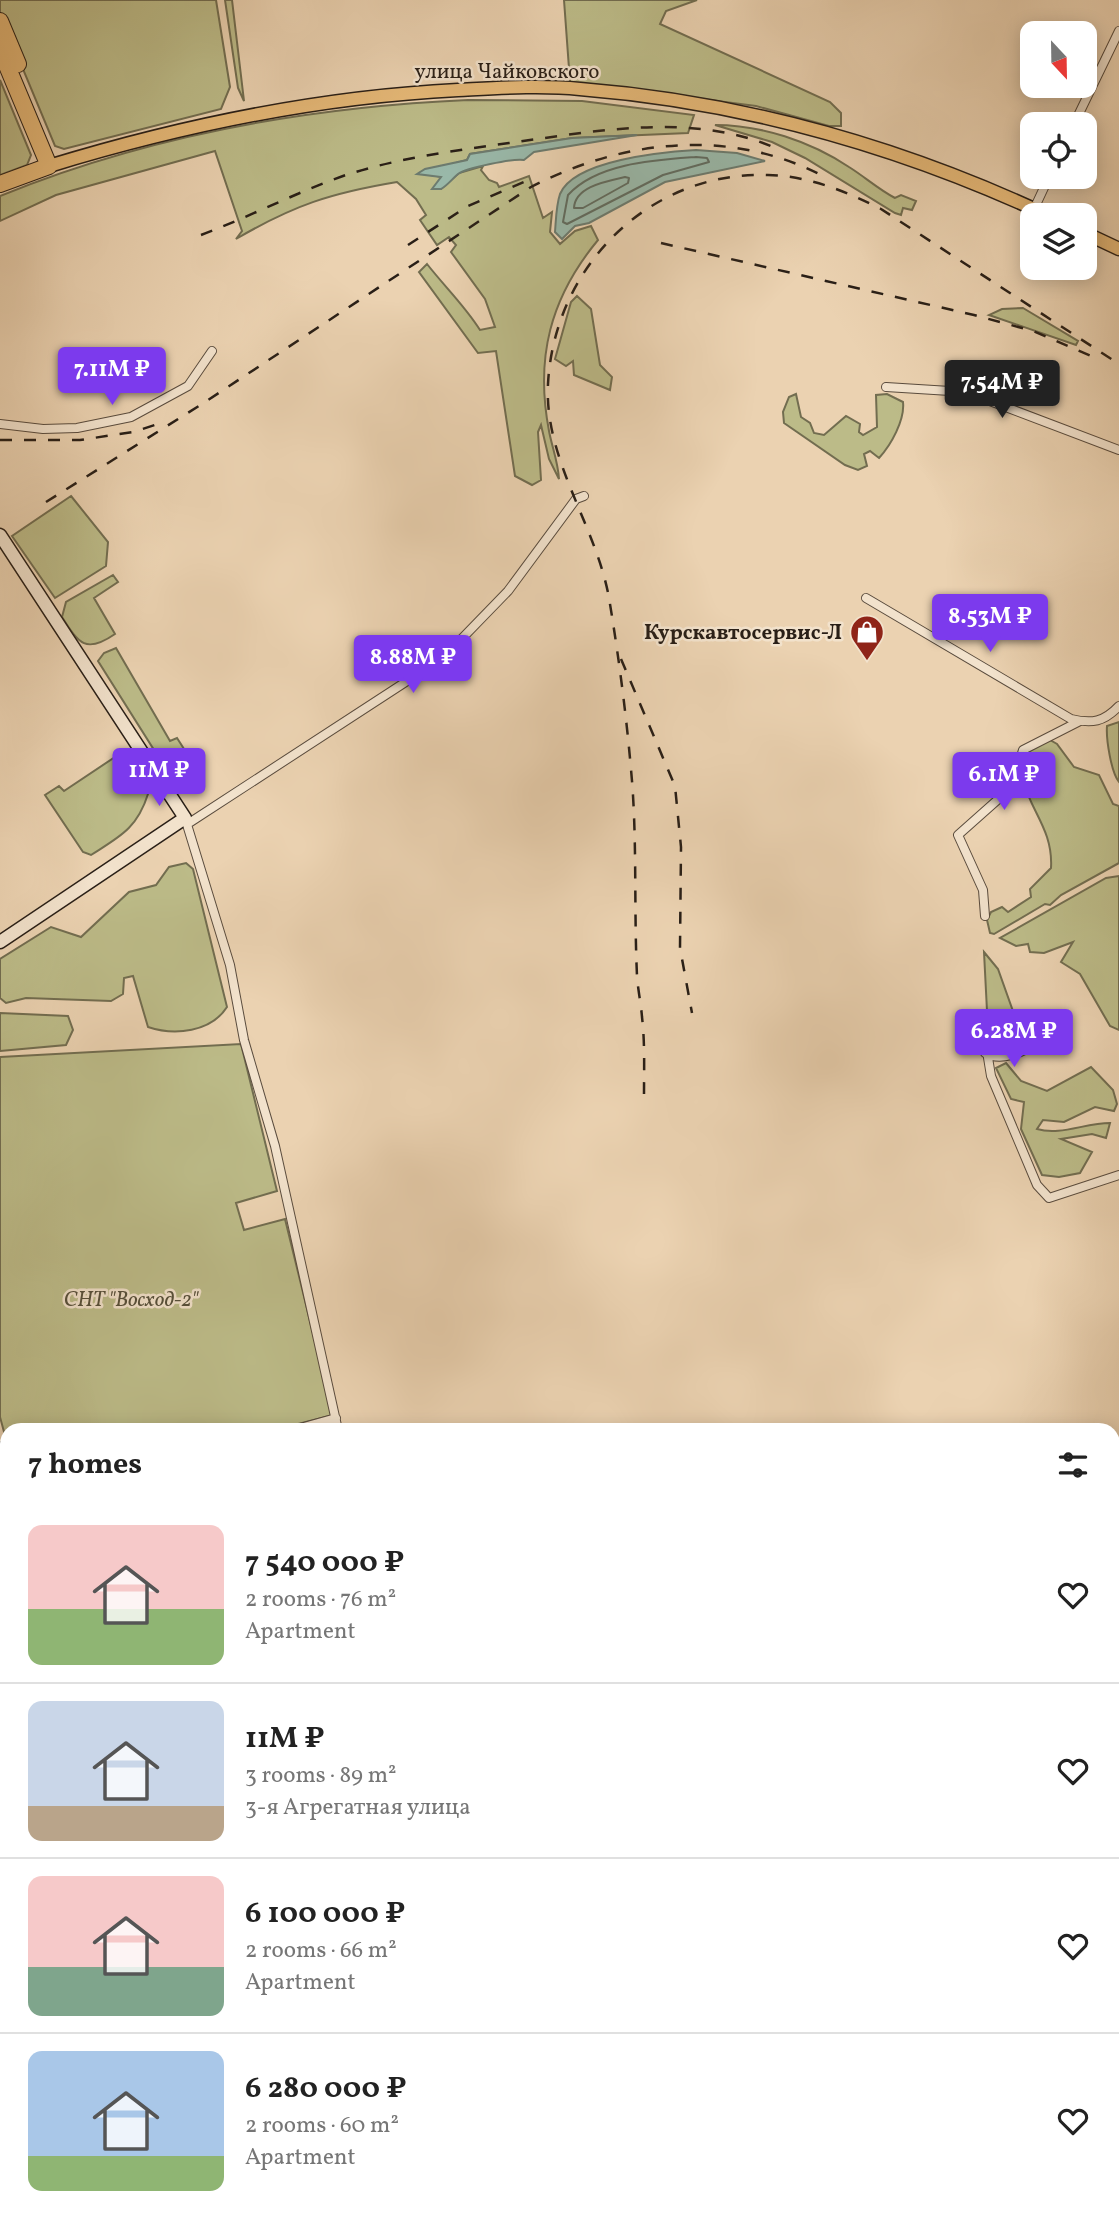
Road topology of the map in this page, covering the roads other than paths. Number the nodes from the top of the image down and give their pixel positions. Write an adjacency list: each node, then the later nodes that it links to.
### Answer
1 (0, 21): 5 (highway)
2 (1119, 31): 4 (street)
3 (0, 49): 5 (highway)
4 (1080, 112)
5 (53, 165): 6 (highway, улица Чайковского); 7 (main road, улица Чайковского)
6 (0, 184)
7 (1020, 203)
8 (1097, 239): 9 (main road)
9 (1119, 249)
10 (212, 351): 12 (street)
11 (886, 387): 13 (street)
12 (0, 424)
13 (1119, 450)
14 (584, 496): 19 (street)
15 (0, 536): 19 (street)
16 (866, 597): 18 (street)
17 (1119, 706): 18 (street)
18 (1080, 721): 20 (street)
19 (187, 820): 21 (street); 26 (street)
20 (985, 916)
21 (0, 942)
22 (982, 1021): 24 (street)
23 (1036, 1042): 24 (street)
24 (985, 1053): 25 (street)
25 (1119, 1175)
26 (336, 1418): 27 (street); 28 (street)
27 (318, 1423)
28 (337, 1423)

